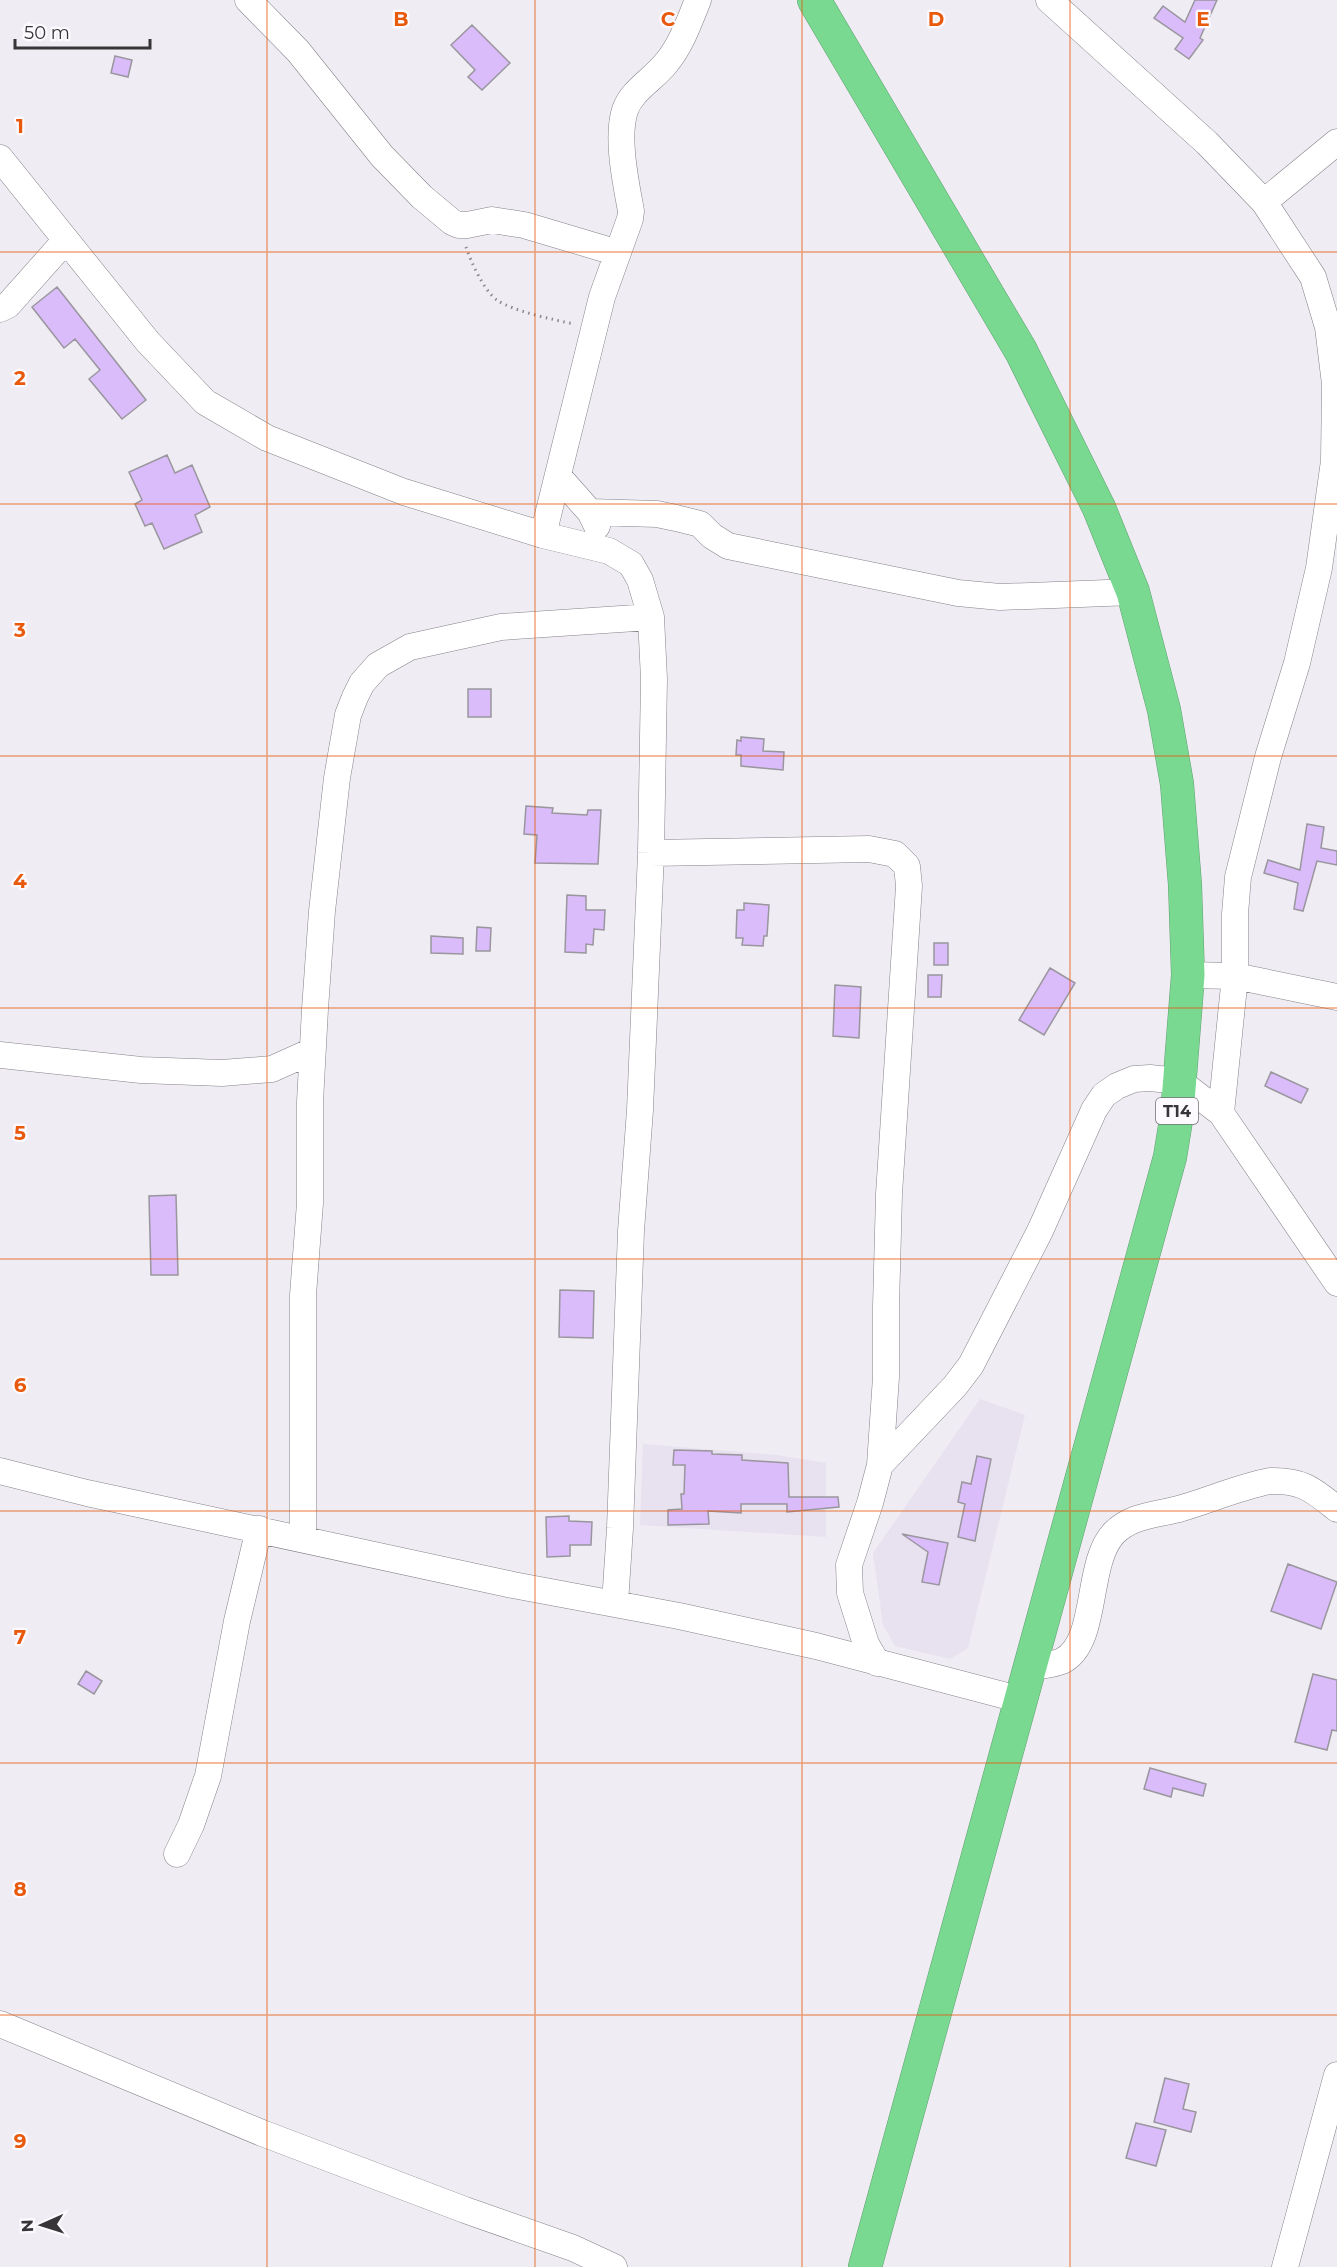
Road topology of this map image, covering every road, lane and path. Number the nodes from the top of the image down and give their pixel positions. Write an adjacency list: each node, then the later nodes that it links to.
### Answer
1 (248, 0): 8 (street)
2 (698, 0): 10 (street)
3 (814, 0): 17 (highway, T14)
4 (1049, 0): 7 (street)
5 (1337, 143): 7 (street)
6 (0, 158): 9 (street)
7 (1264, 202): 21 (street)
8 (459, 225): 10 (street); 12 (path)
9 (65, 241): 11 (street); 15 (street)
10 (618, 253): 12 (street)
11 (0, 309)
12 (594, 329): 13 (street)
13 (559, 477): 14 (street); 15 (street)
14 (590, 512): 16 (street); 17 (street)
15 (543, 535): 16 (street)
16 (609, 551): 18 (street)
17 (1133, 591): 20 (highway, T14)
18 (651, 617): 19 (street); 23 (street)
19 (651, 853): 28 (street); 33 (street)
20 (1188, 975): 21 (street); 25 (highway, T14)
21 (1235, 976): 22 (street); 26 (street)
22 (1337, 997)
23 (312, 1051): 24 (street); 32 (street)
24 (0, 1055)
25 (1179, 1081): 26 (street); 28 (street); 35 (highway, T14)
26 (1221, 1113): 27 (street)
27 (1337, 1283)
28 (880, 1465): 34 (street)
29 (0, 1471): 31 (street)
30 (1337, 1509): 35 (street)
31 (259, 1529): 32 (street); 37 (street)
32 (303, 1539): 33 (street)
33 (615, 1603): 34 (street)
34 (877, 1663): 36 (street)
35 (1031, 1667): 36 (highway, T14)
36 (1022, 1700): 41 (highway, T14)
37 (177, 1854)
38 (0, 2024): 40 (street)
39 (1337, 2075): 42 (street)
40 (614, 2267)
41 (865, 2267)
42 (1285, 2267)

